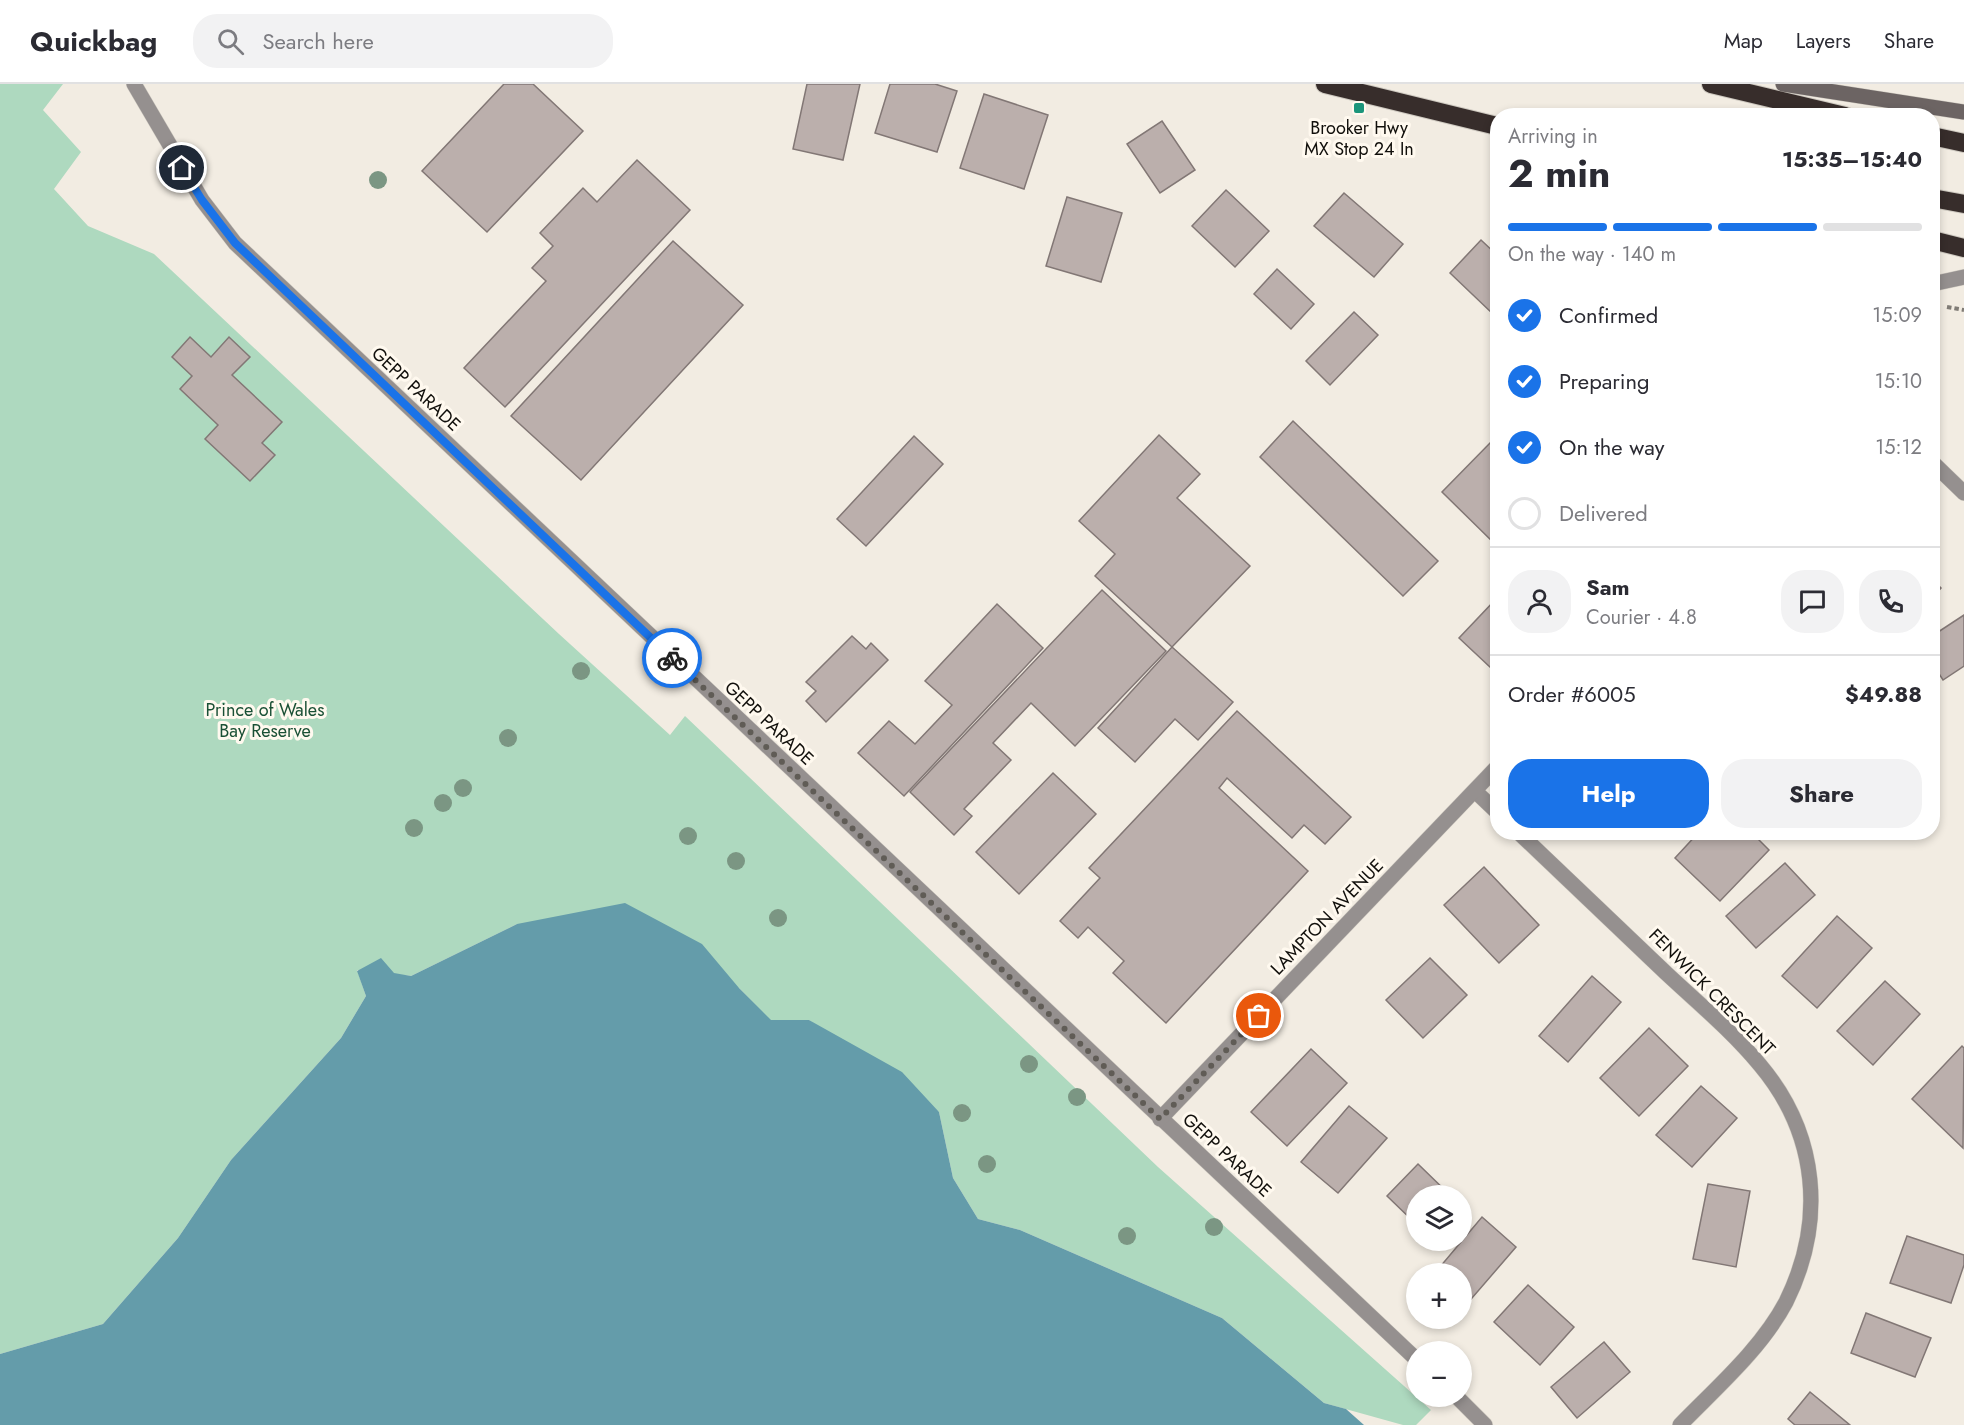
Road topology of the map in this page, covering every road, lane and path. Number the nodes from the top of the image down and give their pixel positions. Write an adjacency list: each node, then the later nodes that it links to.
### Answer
1 (134, 84): 24 (street, GEPP PARADE)
2 (1325, 84): 9 (highway)
3 (1712, 84): 5 (highway)
4 (1783, 84): 6 (street)
5 (1812, 108)
6 (1938, 108)
7 (1940, 108): 8 (street)
8 (1964, 112)
9 (1490, 124)
10 (1940, 138): 11 (highway)
11 (1964, 143)
12 (1940, 200): 13 (highway)
13 (1964, 204)
14 (1940, 242): 15 (highway)
15 (1964, 248)
16 (1964, 277): 17 (street)
17 (1940, 282)
18 (1940, 470): 19 (street)
19 (1964, 492)
20 (1490, 775): 21 (street, LAMPTON AVENUE)
21 (1475, 791): 22 (street); 24 (street, LAMPTON AVENUE)
22 (1490, 805)
23 (1526, 840): 28 (street, FENWICK CRESCENT)
24 (1160, 1119): 25 (street, GEPP PARADE)
25 (1406, 1350)
26 (1467, 1407): 27 (street)
27 (1485, 1425)
28 (1680, 1425)

